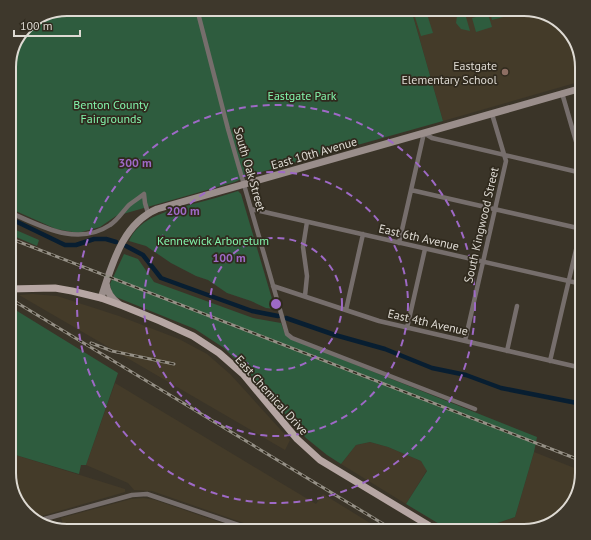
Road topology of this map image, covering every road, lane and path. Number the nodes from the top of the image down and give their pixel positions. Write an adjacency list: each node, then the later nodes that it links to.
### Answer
1 (199, 16): 9 (street, South Oak Street)
2 (575, 90): 3 (street, East 10th Avenue)
3 (562, 93): 4 (street, East 10th Avenue); 6 (street)
4 (492, 114): 5 (street, East 10th Avenue); 7 (street, South Kingwood Street)
5 (424, 133): 7 (street); 9 (street, East 10th Avenue); 10 (street)
6 (575, 138)
7 (505, 155): 8 (street); 12 (street, South Kingwood Street)
8 (575, 170)
9 (244, 185): 11 (street, South Oak Street); 13 (street, East 10th Avenue)
10 (411, 190): 12 (street); 18 (street)
11 (251, 209): 15 (street, East 6th Avenue); 25 (street, South Oak Street)
12 (495, 210): 16 (street); 21 (street, South Kingwood Street)
13 (148, 213): 14 (street); 24 (street, East 10th Avenue)
14 (16, 215)
15 (307, 222): 17 (street, East 6th Avenue); 27 (street)
16 (575, 226)
17 (363, 234): 18 (street, East 6th Avenue); 31 (street)
18 (399, 243): 19 (street, East 6th Avenue)
19 (425, 249): 21 (street, East 6th Avenue); 32 (street)
20 (575, 256): 22 (street)
21 (483, 262): 22 (street, East 6th Avenue); 33 (street, South Kingwood Street)
22 (569, 281): 23 (street, East 6th Avenue); 35 (street)
23 (575, 282)
24 (106, 283): 28 (street, East 10th Avenue); 29 (street)
25 (273, 286): 27 (street, East 4th Avenue); 37 (street, South Oak Street)
26 (16, 289): 28 (main road, East Chemical Drive)
27 (305, 296): 31 (street, East 4th Avenue)
28 (101, 298): 29 (main road, East Chemical Drive)
29 (122, 306): 40 (main road, East Chemical Drive)
30 (517, 306): 34 (street)
31 (346, 310): 32 (street, East 4th Avenue)
32 (407, 328): 33 (street, East 4th Avenue)
33 (464, 341): 34 (street, East 4th Avenue)
34 (507, 351): 35 (street, East 4th Avenue)
35 (550, 361): 36 (street, East 4th Avenue)
36 (575, 366)
37 (475, 409)
38 (45, 519): 39 (street)
39 (235, 524)
40 (426, 524)

